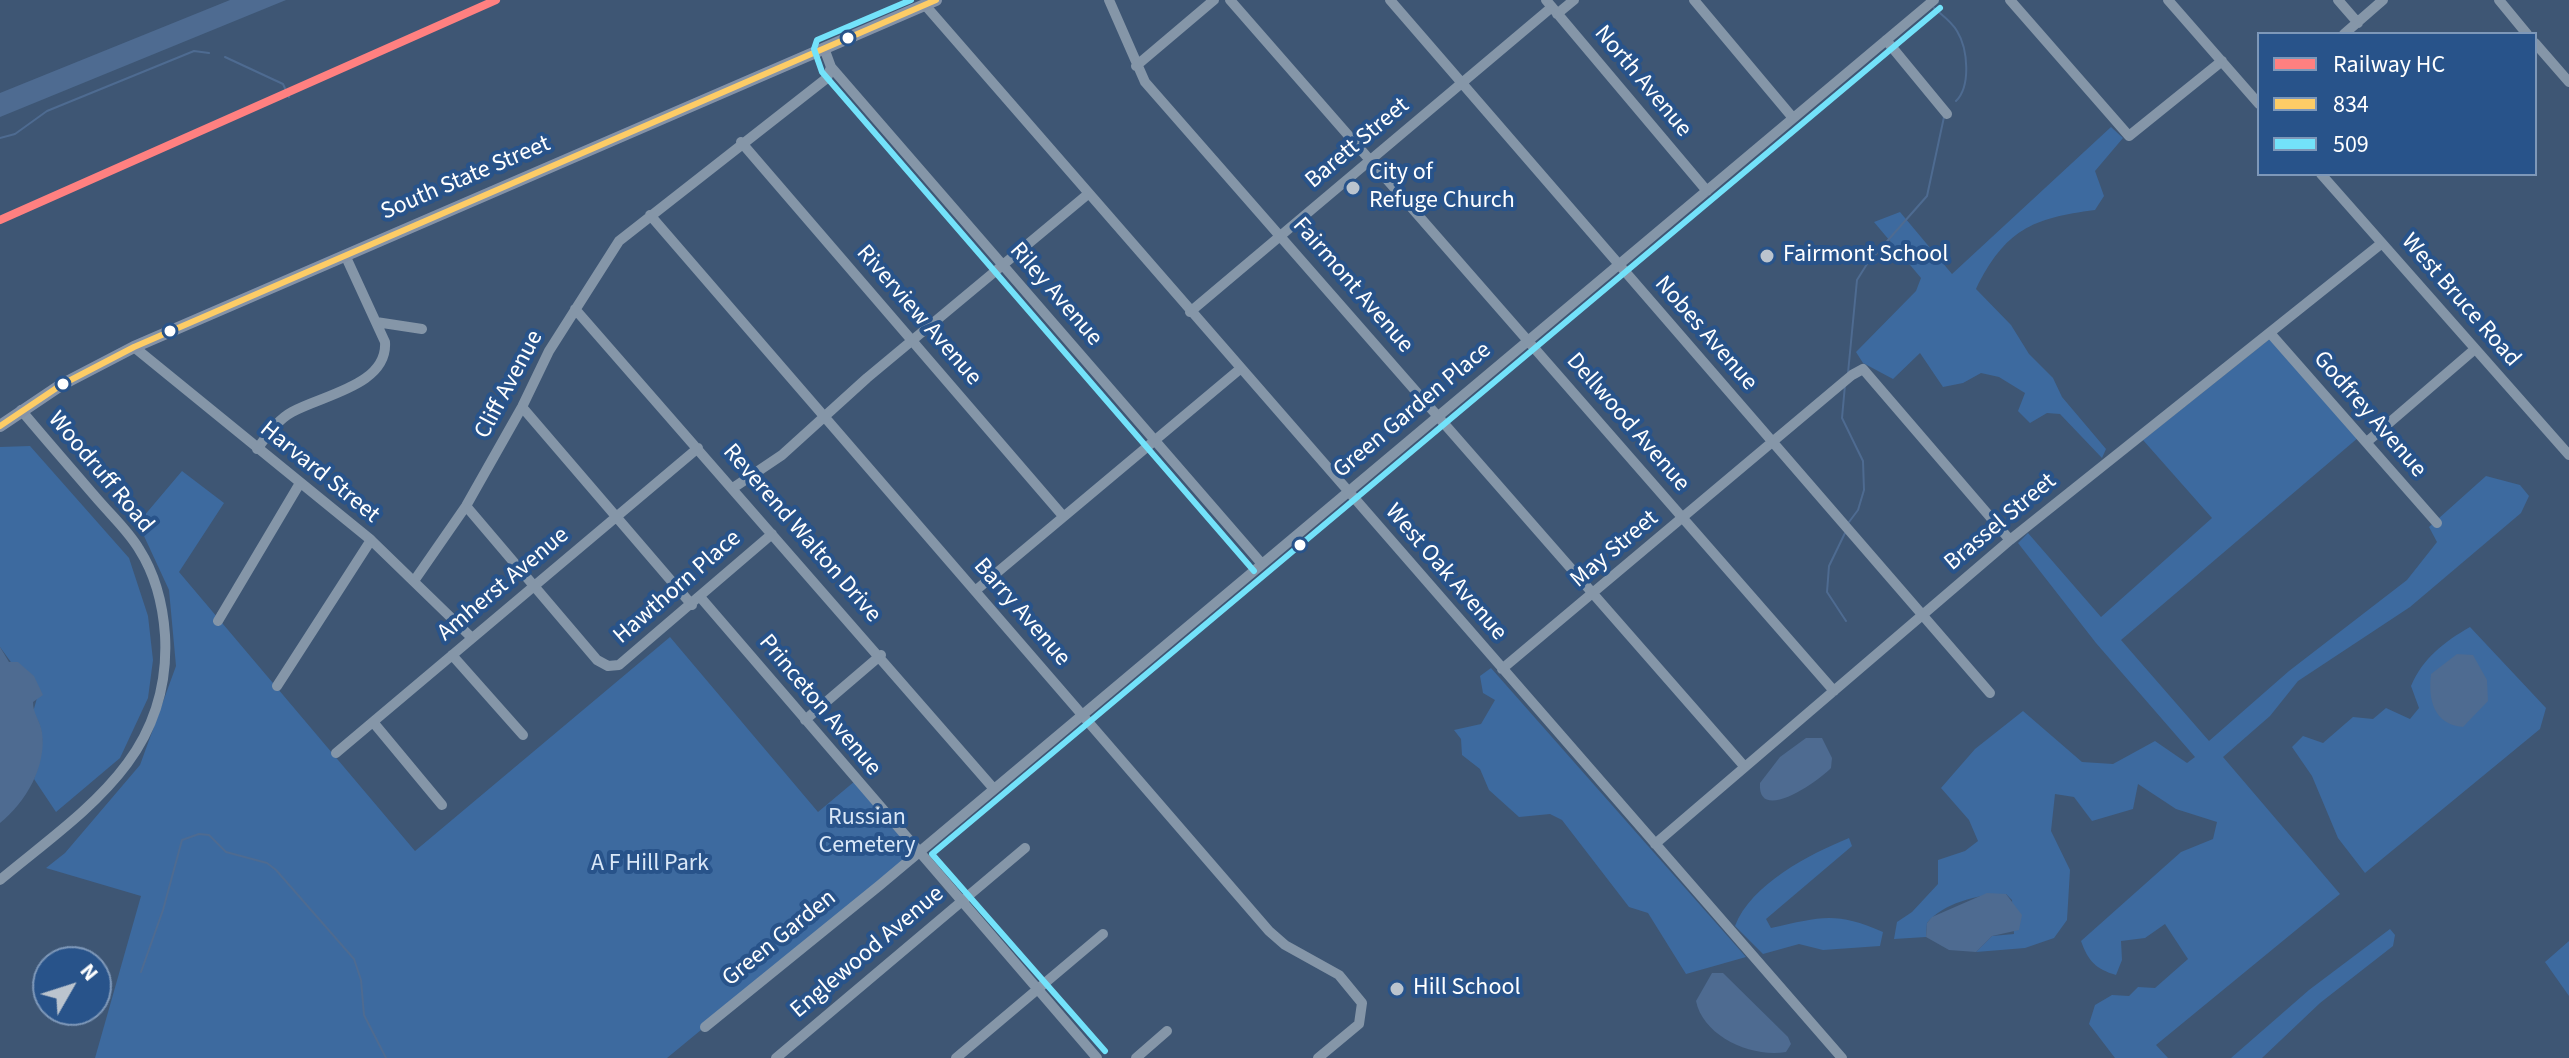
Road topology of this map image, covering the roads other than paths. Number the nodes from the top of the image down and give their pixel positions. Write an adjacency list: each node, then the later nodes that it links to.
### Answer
1 (1109, 0): 22 (street, Fairmont Avenue)
2 (1214, 0): 22 (street)
3 (1230, 0): 30 (street, Dellwood Avenue)
4 (1390, 0): 25 (street, Nobes Avenue)
5 (1574, 0): 14 (street, Barett Street)
6 (1694, 0): 28 (street)
7 (1934, 0): 18 (street, Green Garden Place)
8 (2010, 0): 21 (street)
9 (2168, 0): 21 (street)
10 (2338, 0): 15 (street)
11 (2383, 0): 15 (street)
12 (2499, 0): 17 (street)
13 (930, 2): 20 (main road, South State Street); 33 (street, West Oak Avenue)
14 (1552, 7): 25 (street, Barett Street); 32 (street, North Avenue)
15 (2358, 23): 16 (street)
16 (2347, 32)
17 (2525, 32)
18 (1886, 40): 27 (street); 28 (street, Green Garden Place)
19 (2537, 45): 24 (street)
20 (824, 48): 23 (street, Riley Avenue); 37 (main road, South State Street)
21 (2222, 61): 26 (street)
22 (1136, 66): 35 (street, Fairmont Avenue)
23 (831, 67): 29 (street, Cliff Avenue); 38 (street, Riley Avenue)
24 (2569, 82)
25 (1462, 83): 30 (street, Barett Street); 39 (street, Nobes Avenue)
26 (2257, 102)
27 (1947, 114)
28 (1793, 118): 32 (street, Green Garden Place)
29 (741, 142): 34 (street, Cliff Avenue); 45 (street, Riverview Avenue)
30 (1370, 160): 35 (street, Barett Street); 46 (street, Dellwood Avenue)
31 (2323, 176): 36 (street, West Bruce Road)
32 (1707, 191): 39 (street, Green Garden Place)
33 (1088, 194): 38 (street); 41 (street, West Oak Avenue)
34 (650, 215): 40 (street, Cliff Avenue); 53 (street, Barry Avenue)
35 (1281, 235): 41 (street, Barett Street); 52 (street, Fairmont Avenue)
36 (2382, 243): 44 (street, Brassel Street); 48 (street, West Bruce Road)
37 (345, 255): 42 (street); 47 (main road, South State Street)
38 (1003, 264): 45 (street); 55 (street, Riley Avenue)
39 (1619, 264): 46 (street, Green Garden Place); 57 (street, Nobes Avenue)
40 (575, 309): 50 (street, Cliff Avenue); 58 (street, Reverend Walton Drive)
41 (1190, 312): 49 (street, West Oak Avenue)
42 (376, 322): 43 (street); 59 (street)
43 (422, 329)
44 (2270, 333): 56 (street, Godfrey Avenue); 71 (street, Brassel Street)
45 (912, 340): 53 (street); 66 (street, Riverview Avenue)
46 (1528, 340): 52 (street, Green Garden Place); 67 (street, Dellwood Avenue)
47 (134, 347): 51 (main road, South State Street); 59 (street, Harvard Street)
48 (2475, 349): 56 (street); 60 (street, West Bruce Road)
49 (1240, 369): 55 (street); 63 (street, West Oak Avenue)
50 (522, 407): 64 (street, Cliff Avenue); 65 (street, Princeton Avenue)
51 (21, 410): 54 (main road, South State Street); 98 (street, Woodruff Road)
52 (1439, 415): 63 (street, Green Garden Place); 76 (street, Fairmont Avenue)
53 (826, 418): 62 (street); 75 (street, Barry Avenue)
54 (0, 426)
55 (1154, 440): 66 (street); 72 (street, Riley Avenue)
56 (2368, 441): 68 (street, Godfrey Avenue)
57 (1773, 444): 67 (street, May Street); 71 (street, May Street); 78 (street, Nobes Avenue)
58 (698, 448): 62 (street, Reverend Walton Drive); 65 (street, Amherst Avenue)
59 (257, 449): 61 (street, Harvard Street)
60 (2569, 455)
61 (300, 483): 70 (street, Harvard Street); 79 (street)
62 (733, 488): 69 (street, Reverend Walton Drive)
63 (1348, 492): 72 (street, Green Garden Place); 83 (street, West Oak Avenue)
64 (466, 506): 73 (street, Cliff Avenue); 74 (street)
65 (617, 516): 74 (street, Amherst Avenue); 77 (street, Princeton Avenue)
66 (1063, 516): 75 (street)
67 (1683, 518): 76 (street, May Street); 85 (street, Dellwood Avenue)
68 (2437, 523)
69 (772, 534): 77 (street, Hawthorn Place); 82 (street, Reverend Walton Drive)
70 (371, 540): 73 (street, Harvard Street); 84 (street)
71 (2010, 540): 78 (street, Brassel Street)
72 (1262, 564): 87 (street, Green Garden Place)
73 (414, 581): 80 (street, Harvard Street)
74 (533, 588): 77 (street, Hawthorn Place); 80 (street, Amherst Avenue)
75 (975, 591): 87 (street, Barry Avenue)
76 (1593, 594): 83 (street, May Street); 92 (street, Fairmont Avenue)
77 (696, 601): 88 (street, Princeton Avenue)
78 (1925, 616): 85 (street, Brassel Street); 86 (street, Nobes Avenue)
79 (218, 621)
80 (472, 638): 81 (street, Amherst Avenue)
81 (452, 655): 89 (street, Amherst Avenue); 90 (street)
82 (881, 655): 88 (street); 93 (street, Reverend Walton Drive)
83 (1502, 669): 95 (street, West Oak Avenue)
84 (277, 686)
85 (1834, 691): 92 (street, Brassel Street)
86 (1990, 693)
87 (1082, 715): 93 (street, Green Garden Place); 108 (street, Barry Avenue)
88 (805, 720): 97 (street, Princeton Avenue)
89 (373, 722): 91 (street, Amherst Avenue); 94 (street)
90 (523, 735)
91 (336, 753)
92 (1744, 766): 95 (street, Brassel Street)
93 (994, 789): 97 (street, Green Garden Place)
94 (442, 805)
95 (1655, 844): 109 (street, West Oak Avenue)
96 (1025, 848): 99 (street, Englewood Avenue)
97 (918, 853): 99 (street, Princeton Avenue); 102 (street, Green Garden)
98 (0, 880)
99 (960, 901): 101 (street, Princeton Avenue); 104 (street, Englewood Avenue)
100 (1103, 934): 101 (street)
101 (1038, 990): 105 (street); 106 (street, Princeton Avenue)
102 (705, 1027)
103 (1167, 1031): 107 (street)
104 (776, 1058)
105 (956, 1058)
106 (1097, 1058)
107 (1136, 1058)
108 (1318, 1058)
109 (1842, 1058)

